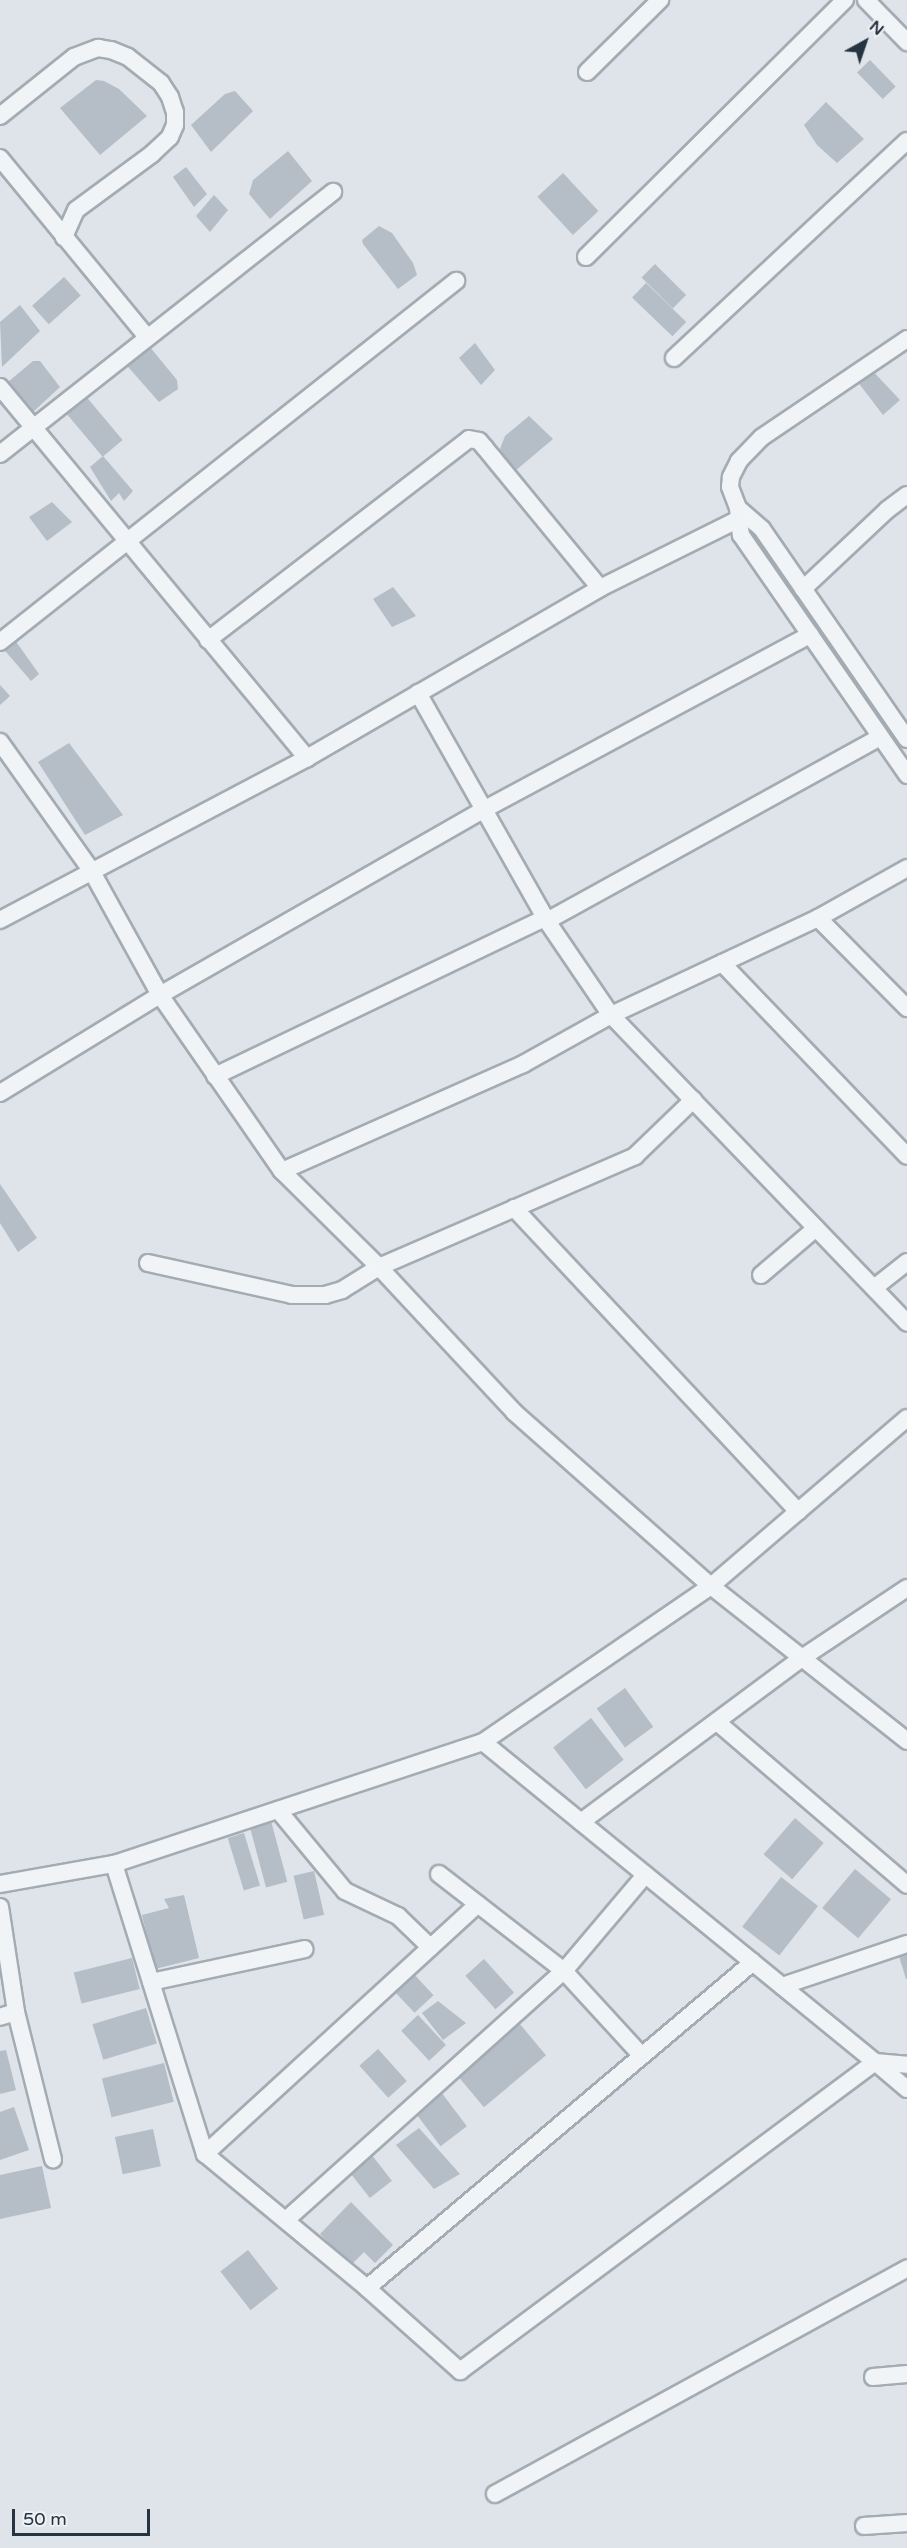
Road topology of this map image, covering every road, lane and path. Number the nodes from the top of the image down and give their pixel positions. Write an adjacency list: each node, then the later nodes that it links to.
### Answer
1 (660, 0): 5 (street)
2 (845, 0): 11 (street)
3 (866, 0): 4 (street)
4 (907, 42)
5 (587, 72)
6 (0, 116): 10 (street)
7 (907, 141): 15 (street)
8 (0, 158): 10 (street)
9 (333, 192): 13 (street)
10 (64, 237): 13 (street)
11 (586, 257)
12 (456, 280): 21 (street)
13 (147, 337): 17 (street)
14 (907, 339): 20 (street)
15 (674, 358)
16 (0, 387): 17 (street)
17 (33, 426): 18 (street); 21 (street)
18 (0, 454)
19 (907, 495): 23 (street)
20 (734, 518): 22 (street); 23 (street); 24 (street)
21 (128, 541): 25 (street); 26 (street)
22 (600, 588): 25 (street); 27 (street)
23 (803, 589): 29 (street)
24 (810, 635): 28 (street); 33 (street)
25 (208, 640): 31 (street)
26 (0, 642)
27 (418, 693): 31 (street); 33 (street)
28 (880, 737): 32 (street); 38 (street)
29 (907, 739)
30 (0, 741): 35 (street)
31 (307, 758): 35 (street)
32 (907, 775)
33 (485, 809): 38 (street); 40 (street)
34 (907, 868): 36 (street)
35 (91, 870): 37 (street); 40 (street)
36 (818, 918): 39 (street); 41 (street)
37 (0, 920)
38 (546, 920): 42 (street); 43 (street)
39 (722, 963): 42 (street); 46 (street)
40 (160, 995): 43 (street); 44 (street)
41 (907, 1008)
42 (611, 1015): 45 (street); 47 (street)
43 (215, 1076): 47 (street)
44 (0, 1093)
45 (693, 1100): 48 (street); 49 (street)
46 (907, 1156)
47 (282, 1171): 52 (street)
48 (514, 1208): 52 (street); 57 (street)
49 (816, 1228): 53 (street); 54 (street)
50 (907, 1262): 54 (street)
51 (148, 1263): 52 (street)
52 (379, 1267): 58 (street)
53 (760, 1275)
54 (874, 1288): 55 (street)
55 (907, 1323)
56 (907, 1418): 57 (street)
57 (798, 1512): 58 (street)
58 (711, 1586): 60 (street); 63 (street)
59 (907, 1588): 60 (street)
60 (802, 1658): 61 (street); 62 (street)
61 (717, 1722): 65 (street); 70 (street)
62 (907, 1741)
63 (483, 1742): 64 (street); 65 (street)
64 (278, 1810): 66 (street); 74 (street)
65 (581, 1822): 68 (street)
66 (114, 1864): 69 (street); 78 (street)
67 (439, 1874): 71 (street)
68 (645, 1875): 76 (street); 77 (street)
69 (0, 1884)
70 (907, 1885)
71 (478, 1904): 74 (street); 77 (street)
72 (0, 1907): 80 (street)
73 (907, 1944): 79 (street)
74 (430, 1947): 85 (street)
75 (305, 1949): 78 (street)
76 (753, 1962): 79 (street); 81 (street)
77 (564, 1971): 81 (street); 87 (street)
78 (151, 1982): 85 (street)
79 (782, 1986): 82 (street)
80 (8, 2014): 86 (street)
81 (642, 2056): 89 (street)
82 (875, 2062): 83 (street); 84 (street); 89 (street)
83 (907, 2065)
84 (907, 2089)
85 (205, 2154): 87 (street)
86 (53, 2159)
87 (285, 2220): 89 (street)
88 (907, 2268): 92 (street)
89 (367, 2288)
90 (907, 2374): 91 (street)
91 (873, 2377)
92 (495, 2494)
93 (907, 2523): 94 (street)
94 (864, 2526)

